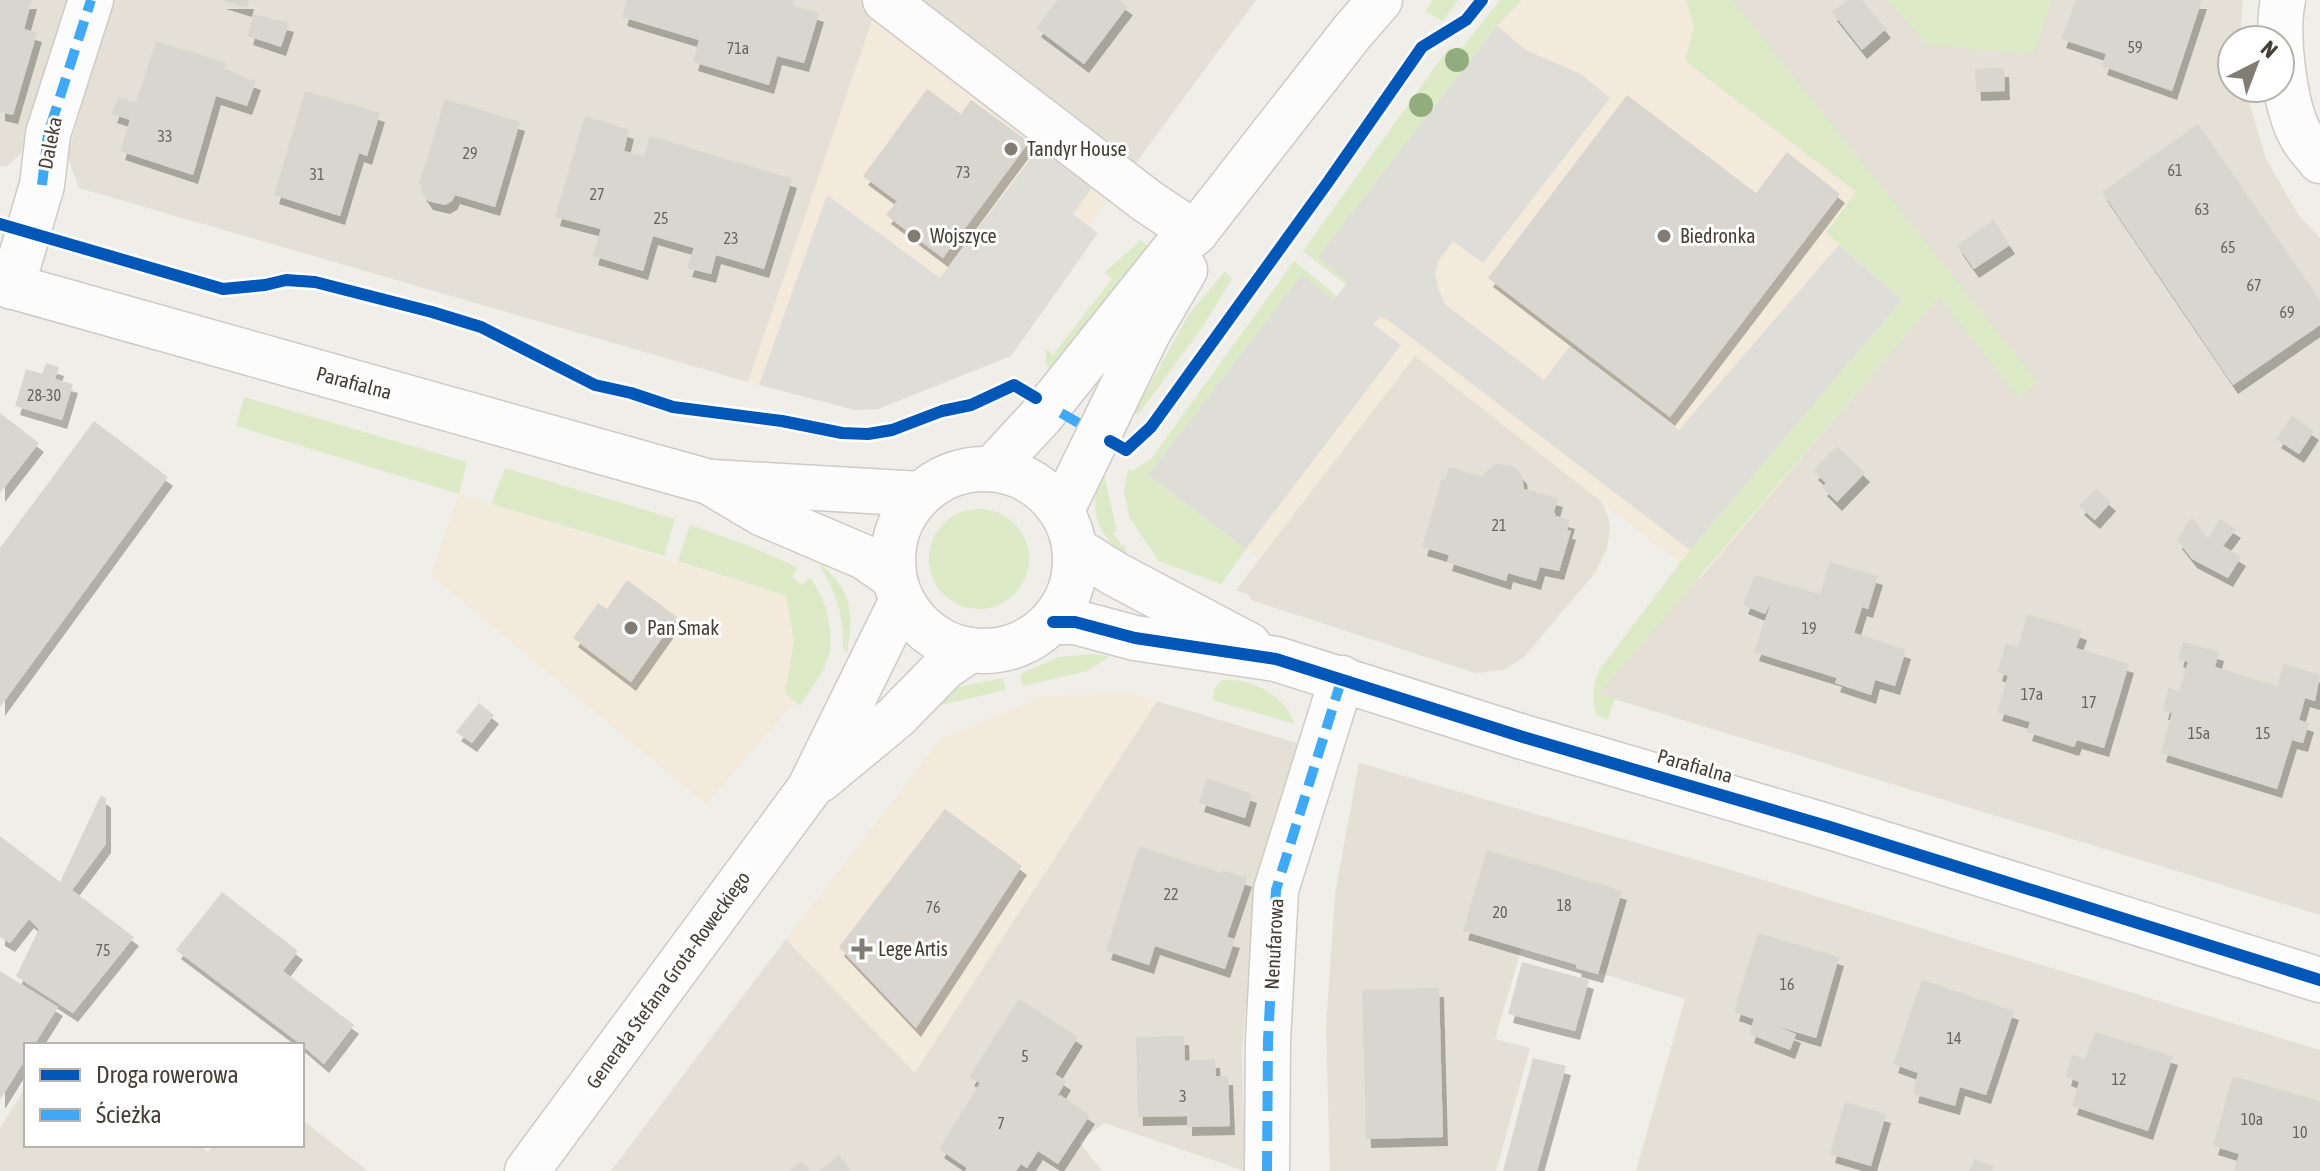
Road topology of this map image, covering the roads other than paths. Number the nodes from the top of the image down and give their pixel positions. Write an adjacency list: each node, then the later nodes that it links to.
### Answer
1 (91, 0): 7 (street, Daleka)
2 (885, 0): 6 (street)
3 (1380, 0): 6 (street)
4 (2283, 0): 5 (street)
5 (2320, 161)
6 (1195, 233): 8 (street); 11 (street)
7 (6, 285): 9 (street, Parafialna)
8 (993, 468): 10 (street); 11 (street)
9 (709, 482): 10 (street, Parafialna); 12 (street, Parafialna)
10 (921, 494): 12 (street)
11 (1068, 529): 13 (street); 15 (street, Parafialna)
12 (898, 588): 14 (street); 17 (street, Generała Stefana Grota-Roweckiego)
13 (1053, 622): 14 (street); 15 (street, Parafialna)
14 (970, 650): 17 (street, Generała Stefana Grota-Roweckiego)
15 (1276, 659): 16 (street, Parafialna)
16 (1342, 678): 18 (street, Parafialna); 20 (street, Nenufarowa)
17 (809, 789): 19 (street, Generała Stefana Grota-Roweckiego)
18 (2320, 980)
19 (527, 1171)
20 (1267, 1171)

